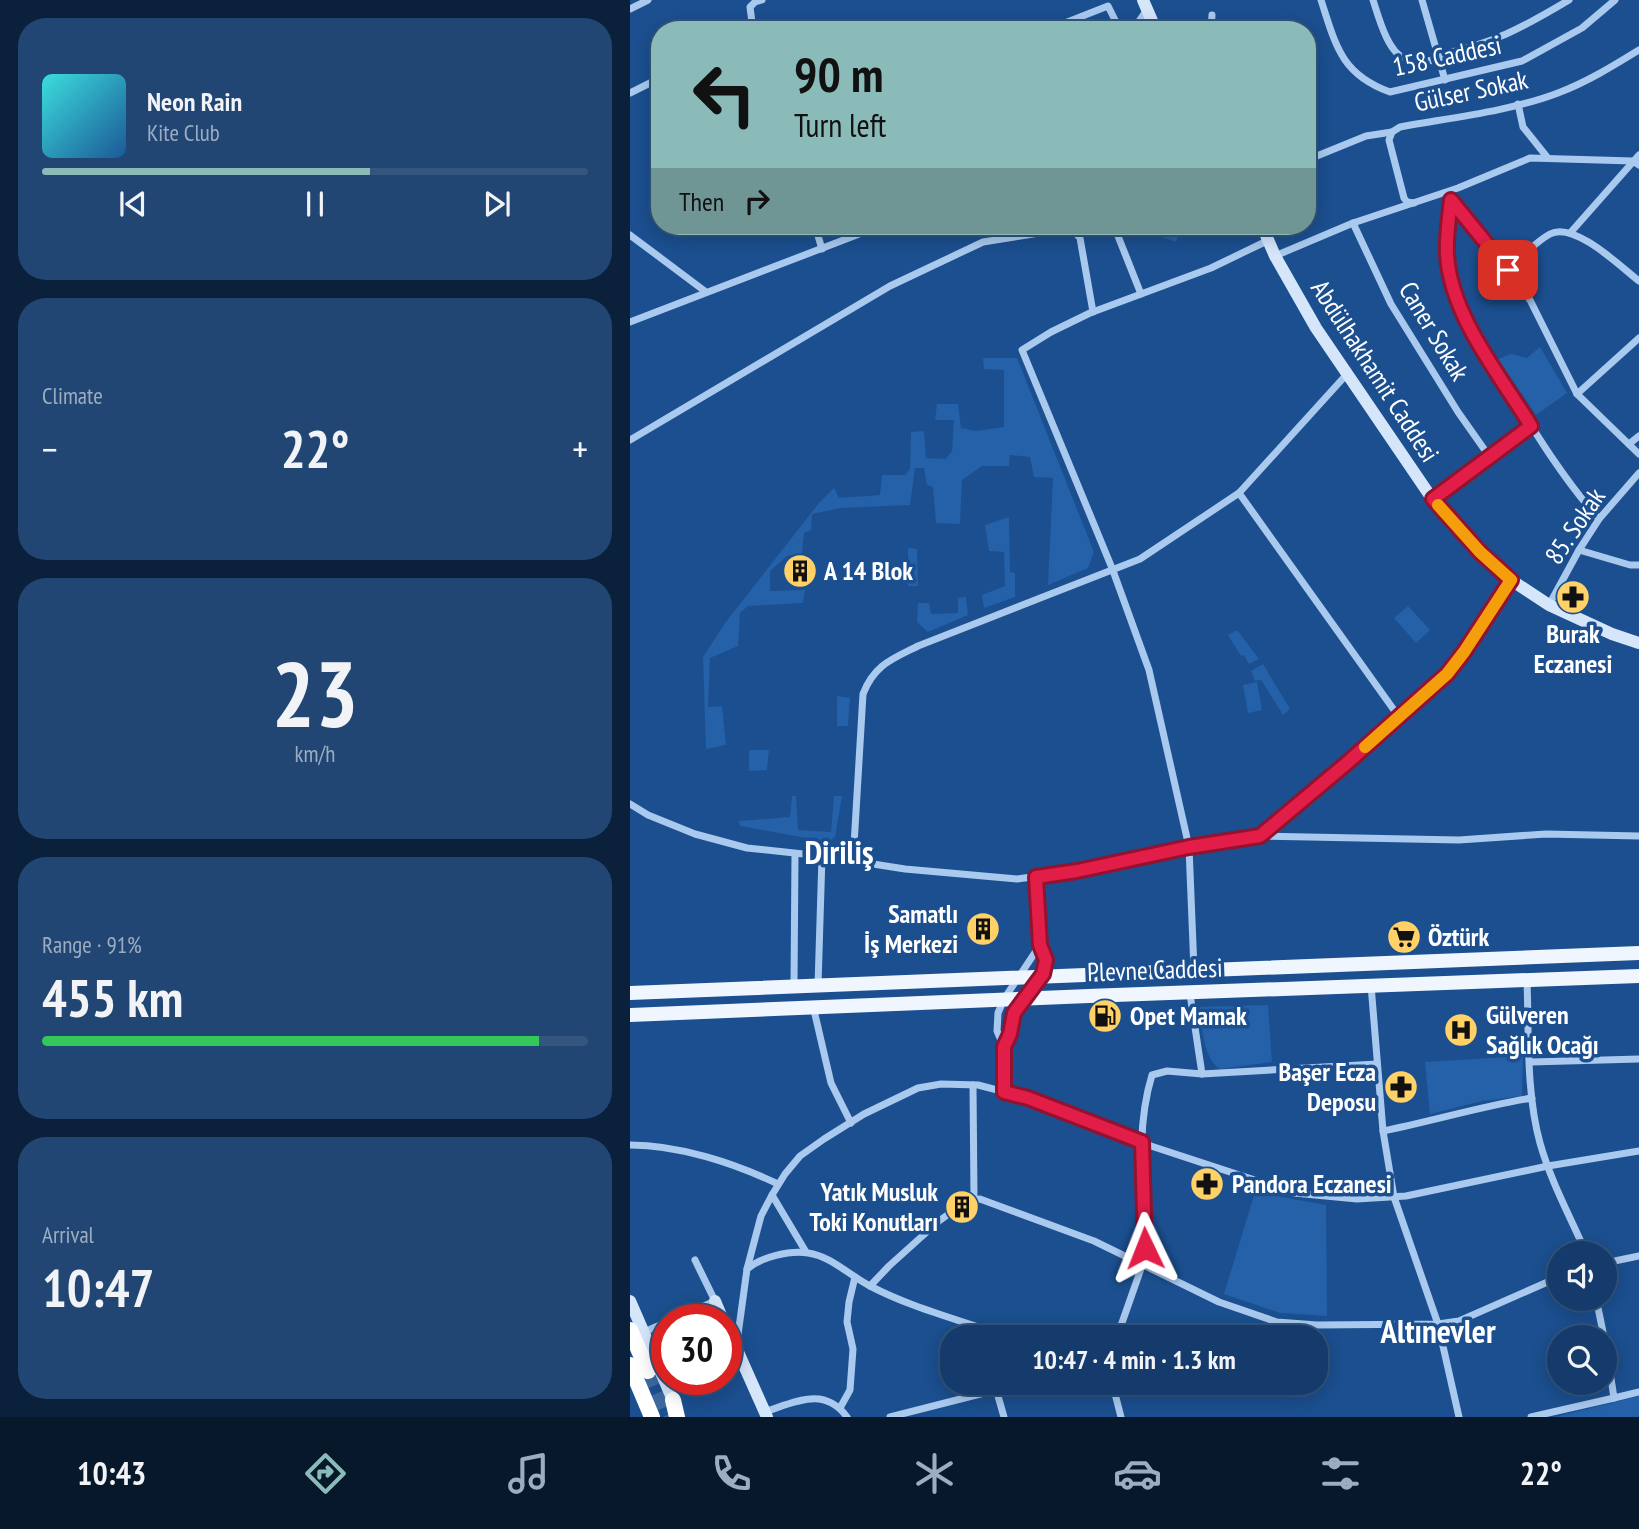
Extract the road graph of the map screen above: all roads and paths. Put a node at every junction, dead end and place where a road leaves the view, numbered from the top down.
1 (648, 0) edge
2 (762, 0) edge
3 (1321, 0) edge
4 (1373, 0) edge
5 (1422, 0) edge
6 (1569, 0) edge
7 (1599, 0) edge
8 (1615, 0) edge
9 (1106, 3) edge
10 (630, 9) edge
11 (1604, 10) junction
12 (1212, 15) dead end
13 (752, 21) edge
14 (1066, 21) edge
15 (1115, 21) edge
16 (1212, 21) edge
17 (1639, 50) edge
18 (1438, 58) junction
19 (1445, 80) junction
20 (651, 82) edge
21 (630, 93) edge
22 (1518, 104) junction
23 (1392, 132) junction
24 (1316, 156) edge
25 (1547, 157) junction
26 (1637, 160) edge
27 (1448, 196) junction
28 (1415, 203) junction
29 (1353, 223) junction
30 (1571, 232) junction
31 (818, 235) edge
32 (857, 235) edge
33 (1026, 235) edge
34 (1077, 235) edge
35 (1118, 235) edge
36 (1266, 235) edge
37 (630, 236) edge
38 (1269, 240) junction
39 (822, 249) junction
40 (1275, 256) junction
41 (1508, 270) junction
42 (1639, 281) edge
43 (706, 292) junction
44 (1141, 294) junction
45 (1093, 312) junction
46 (630, 322) edge
47 (1639, 338) edge
48 (1347, 374) junction
49 (1577, 394) junction
50 (1531, 426) junction
51 (1639, 436) edge
52 (630, 440) edge
53 (1629, 444) junction
54 (1639, 454) edge
55 (1489, 456) junction
56 (1639, 473) edge
57 (1239, 493) junction
58 (1433, 499) junction
59 (1599, 519) junction
60 (1579, 550) junction
61 (1639, 565) edge
62 (1112, 568) junction
63 (1511, 580) junction
64 (1549, 605) junction
65 (1639, 643) edge
66 (1399, 717) junction
67 (630, 804) edge
68 (1260, 836) junction
69 (1639, 836) edge
70 (1189, 847) junction
71 (795, 854) junction
72 (822, 856) junction
73 (853, 862) junction
74 (1036, 877) junction
75 (1040, 945) junction
76 (1639, 953) edge
77 (1194, 971) junction
78 (1639, 976) edge
79 (1020, 977) junction
80 (1041, 977) junction
81 (1527, 980) junction
82 (794, 985) junction
83 (818, 985) junction
84 (1371, 985) junction
85 (630, 993) edge
86 (1190, 994) junction
87 (1004, 999) junction
88 (1023, 999) junction
89 (813, 1006) junction
90 (630, 1015) edge
91 (1004, 1047) junction
92 (1639, 1059) edge
93 (1531, 1062) junction
94 (1377, 1064) junction
95 (1202, 1074) junction
96 (973, 1085) junction
97 (1004, 1092) junction
98 (1532, 1098) junction
99 (851, 1123) junction
100 (1383, 1131) junction
101 (1142, 1142) junction
102 (630, 1144) edge
103 (1639, 1152) edge
104 (1548, 1166) junction
105 (778, 1184) junction
106 (772, 1195) junction
107 (1394, 1197) junction
108 (974, 1199) junction
109 (1581, 1241) edge
110 (806, 1252) junction
111 (1639, 1256) edge
112 (695, 1260) dead end
113 (1617, 1261) edge
114 (1143, 1264) junction
115 (747, 1269) junction
116 (855, 1277) junction
117 (1547, 1282) edge
118 (870, 1286) junction
119 (630, 1301) edge
120 (715, 1301) junction
121 (708, 1304) edge
122 (716, 1304) edge
123 (742, 1304) edge
124 (1438, 1324) junction
125 (974, 1325) edge
126 (1121, 1325) edge
127 (637, 1331) edge
128 (742, 1360) edge
129 (630, 1365) edge
130 (648, 1371) tunnel mouth
131 (1639, 1392) edge
132 (965, 1395) edge
133 (998, 1395) edge
134 (1115, 1395) edge
135 (1614, 1395) edge
136 (1614, 1398) junction
137 (673, 1400) joint
138 (841, 1408) junction
139 (766, 1414) edge
140 (652, 1417) edge
141 (679, 1417) edge
142 (847, 1417) edge
143 (890, 1417) edge
144 (1004, 1417) edge
145 (1121, 1417) edge
146 (1458, 1417) edge
147 (1531, 1417) edge

1 - 10 street
2 - 13 street
3 - 19 street, 158 Caddesi
4 - 18 street
5 - 18 street
6 - 18 street
7 - 11 street
8 - 11 street, 158 Caddesi
9 - 14 street
9 - 15 street
11 - 19 street, 158 Caddesi
12 - 16 street
17 - 22 street, Gülser Sokak
18 - 19 street
20 - 21 street
22 - 23 street, Gülser Sokak
22 - 25 street
23 - 24 street, Gülser Sokak
23 - 28 street
25 - 26 street
25 - 27 street
26 - 30 street
27 - 28 street
27 - 41 street
27 - 50 street
28 - 29 street
29 - 40 street
29 - 55 street, Caner Sokak
30 - 41 street
30 - 42 street
31 - 39 street
32 - 39 street
33 - 52 street
34 - 45 street
35 - 44 street
36 - 38 main road, Abdülhakhamit Caddesi
37 - 43 street
38 - 40 main road, Abdülhakhamit Caddesi
38 - 44 street
39 - 43 street
40 - 48 main road, Abdülhakhamit Caddesi
41 - 49 street
43 - 46 street
44 - 45 street
45 - 62 street
47 - 49 street
48 - 57 street
48 - 58 main road, Abdülhakhamit Caddesi
49 - 53 street
50 - 55 street
50 - 59 street
51 - 53 street
53 - 54 street
55 - 58 street
56 - 59 street, 85. Sokak
57 - 62 street
57 - 66 street
58 - 63 main road, Abdülhakhamit Caddesi
59 - 60 street, 85. Sokak
60 - 61 street
60 - 64 street, 85. Sokak
62 - 70 street
62 - 73 street
63 - 64 main road, Abdülhakhamit Caddesi
63 - 66 street
64 - 65 main road, Abdülhakhamit Caddesi
66 - 68 street
67 - 71 street
68 - 69 street
68 - 70 street
70 - 74 street
70 - 77 street
71 - 72 street
71 - 82 street
72 - 73 street
72 - 83 street
73 - 74 street
74 - 75 street
75 - 79 street
75 - 80 street
76 - 77 main road, Plevne Caddesi
77 - 80 main road, Plevne Caddesi
78 - 81 main road, Plevne Caddesi
79 - 80 main road, Plevne Caddesi
79 - 83 main road, Plevne Caddesi
79 - 87 street
80 - 88 street
81 - 84 main road, Plevne Caddesi
81 - 93 street
82 - 83 main road, Plevne Caddesi
82 - 85 main road, Plevne Caddesi
84 - 86 main road, Plevne Caddesi
84 - 94 street
86 - 88 main road, Plevne Caddesi
86 - 95 street
87 - 88 main road, Plevne Caddesi
87 - 89 main road, Plevne Caddesi
87 - 91 street
88 - 91 street
89 - 90 main road, Plevne Caddesi
89 - 99 street
91 - 97 street
92 - 93 street
93 - 98 street
94 - 95 street
94 - 100 street
95 - 101 street
96 - 97 street
96 - 99 street
96 - 108 street
97 - 101 street
98 - 100 street
98 - 104 street
99 - 105 street
100 - 107 street
101 - 107 street
101 - 114 street
102 - 105 street
103 - 104 street
104 - 107 street
104 - 109 street
105 - 106 street
106 - 110 street
106 - 115 street
107 - 124 street
108 - 114 street
108 - 118 street
110 - 115 street
110 - 116 street
111 - 113 street
112 - 120 street
114 - 124 street
114 - 126 street
115 - 123 street
116 - 118 street
116 - 138 street
117 - 124 street
118 - 125 street
119 - 127 main road
120 - 121 street
120 - 122 main road
124 - 146 street
127 - 130 highway
127 - 137 main road
128 - 139 main road
129 - 140 highway
131 - 136 street
132 - 143 street
133 - 144 street
134 - 145 street
135 - 136 street
136 - 147 street
137 - 141 highway
138 - 139 street
138 - 142 street

